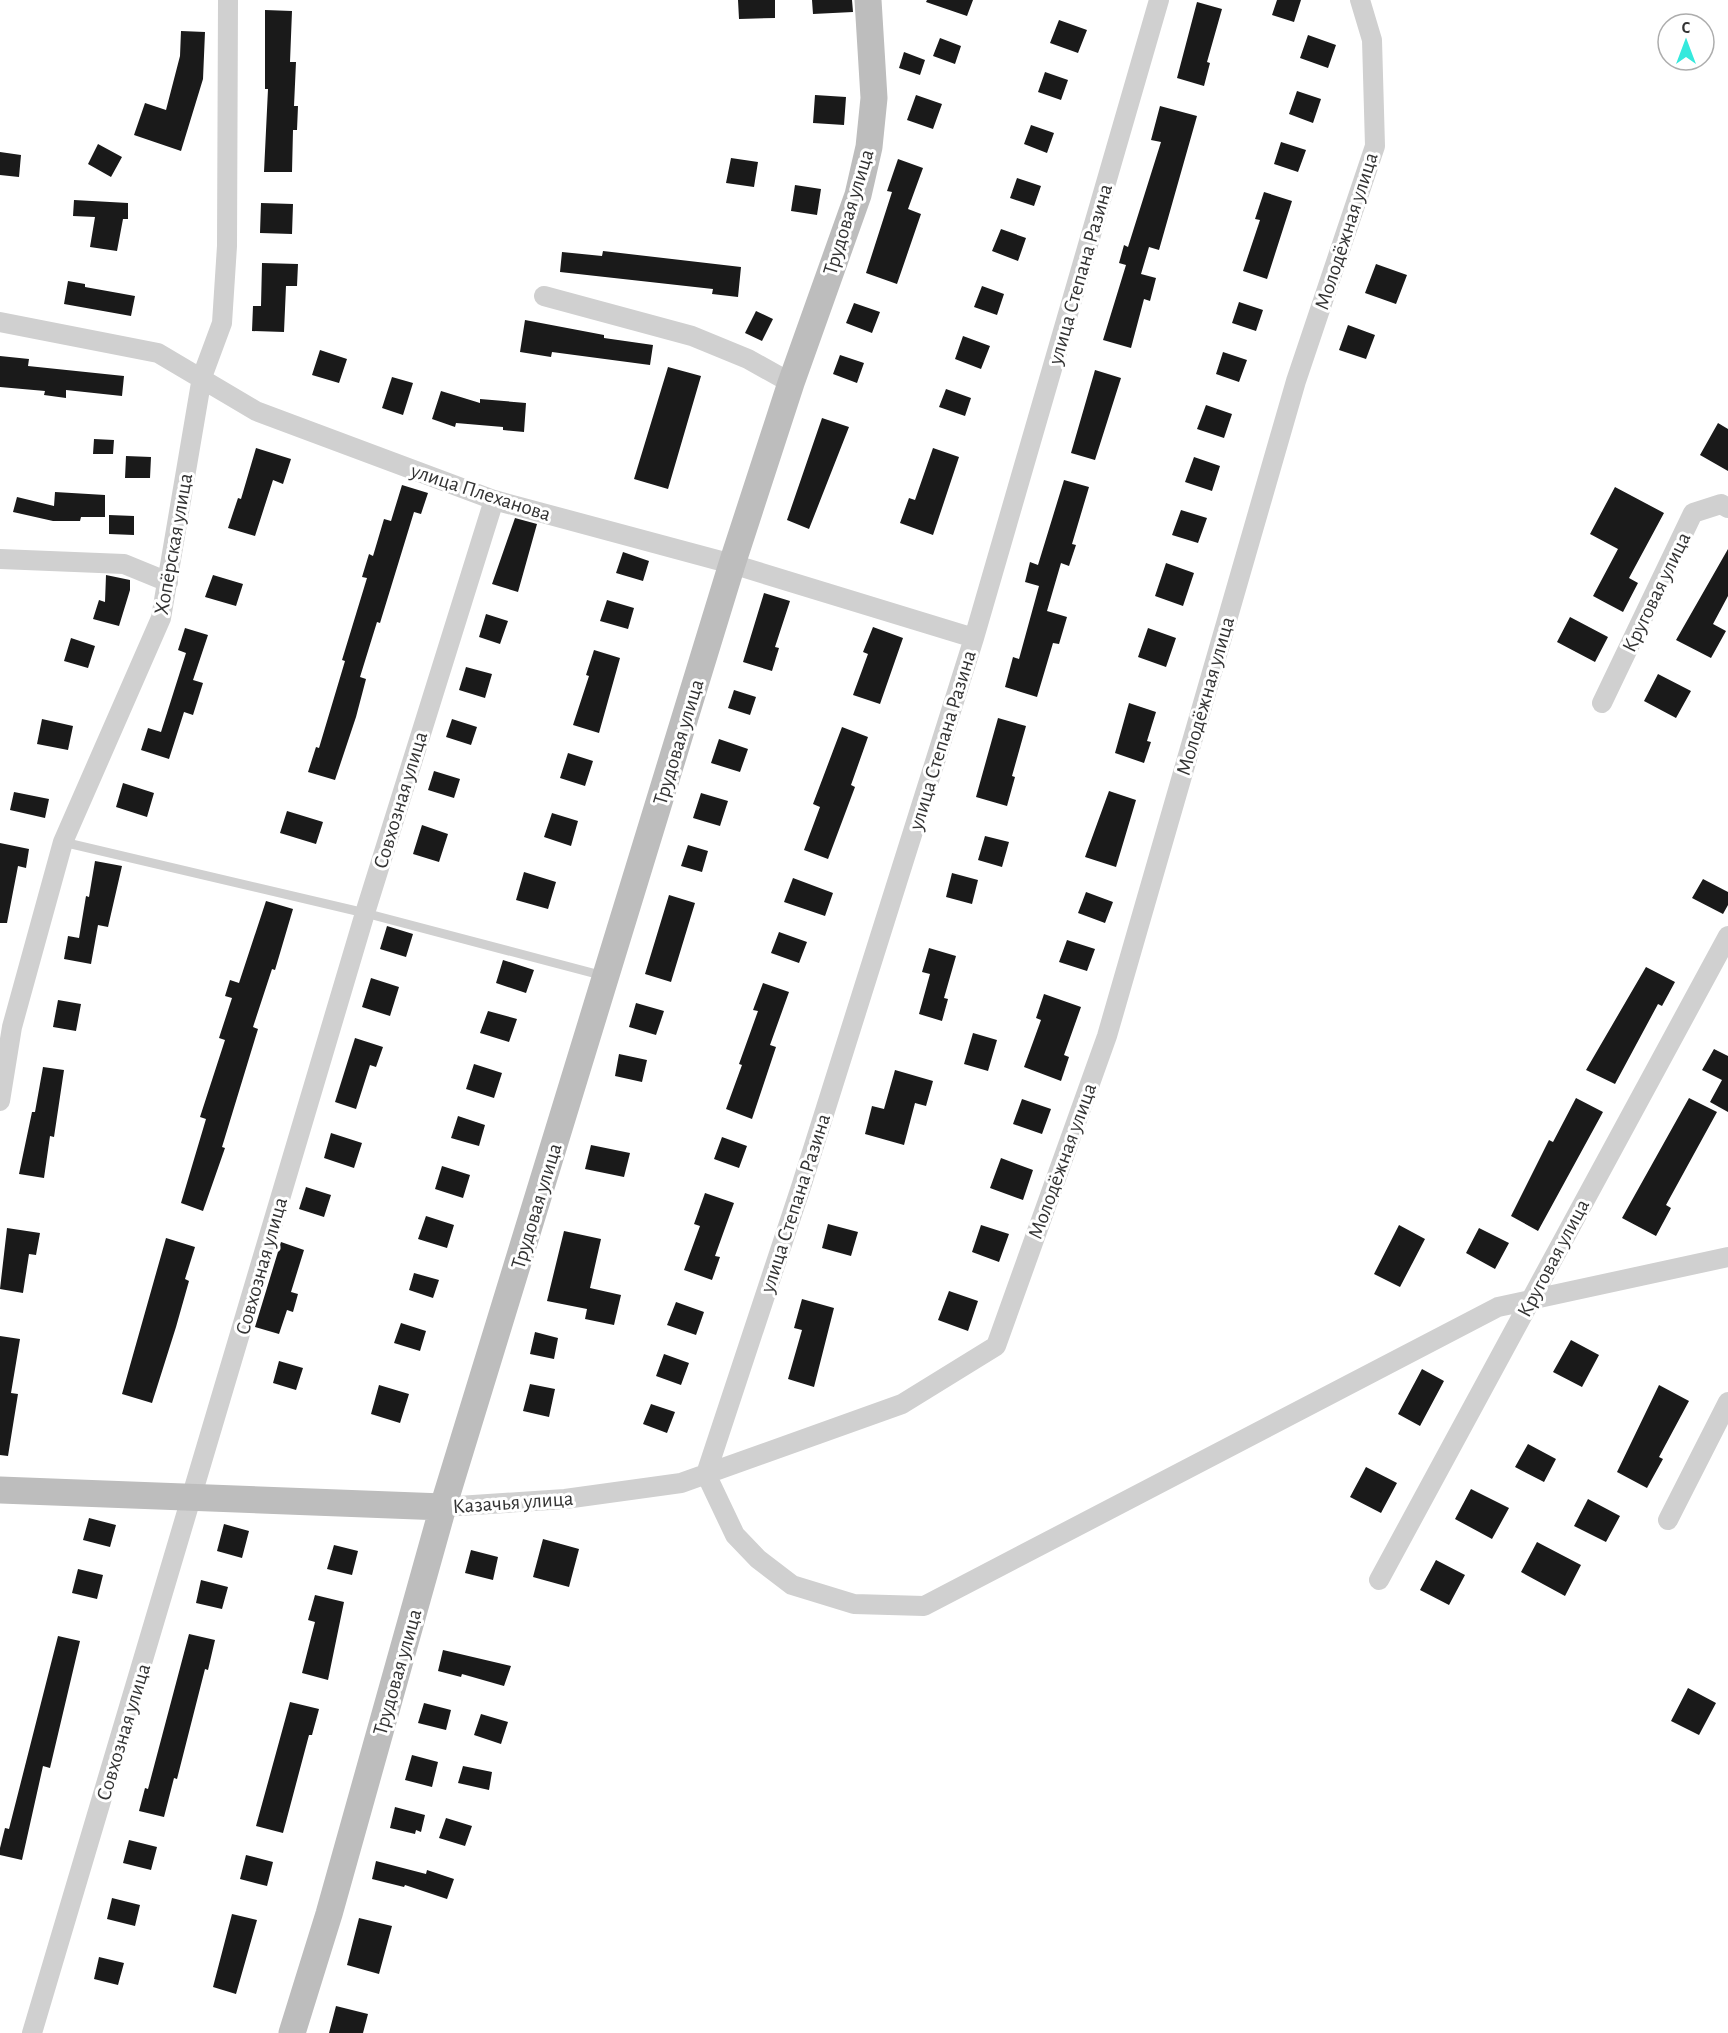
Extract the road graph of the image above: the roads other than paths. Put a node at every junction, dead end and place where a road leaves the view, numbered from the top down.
1 (228, 0) edge
2 (868, 0) edge
3 (1160, 0) edge
4 (1360, 0) edge
5 (544, 296) dead end
6 (0, 322) edge
7 (202, 377) junction
8 (791, 383) junction
9 (494, 500) junction
10 (1728, 508) edge
11 (0, 559) edge
12 (732, 564) junction
13 (168, 582) junction
14 (974, 638) junction
15 (1602, 704) dead end
16 (63, 842) junction
17 (365, 912) junction
18 (1728, 936) edge
19 (607, 977) junction
20 (6, 1026) edge
21 (0, 1101) edge
22 (1728, 1257) edge
23 (1530, 1301) junction
24 (996, 1346) joint
25 (1728, 1402) edge
26 (706, 1474) junction
27 (0, 1490) edge
28 (192, 1498) junction
29 (443, 1507) junction
30 (1668, 1520) dead end
31 (1379, 1580) dead end
32 (32, 2033) edge
33 (292, 2033) edge

1 - 7 street, Хопёрская улица
2 - 8 street, Трудовая улица
3 - 14 street, улица Степана Разина
4 - 24 street, Молодёжная улица
5 - 8 street
6 - 7 street, улица Плеханова
7 - 9 street, улица Плеханова
7 - 13 street, Хопёрская улица
8 - 12 street, Трудовая улица
9 - 12 street, улица Плеханова
9 - 17 street, Совхозная улица
10 - 15 street, Круговая улица
11 - 13 street
12 - 14 street, улица Плеханова
12 - 19 street, Трудовая улица
13 - 16 street, Хопёрская улица
14 - 26 street, улица Степана Разина
16 - 17 lane
16 - 20 street, Хопёрская улица
17 - 19 lane
17 - 28 street, Совхозная улица
18 - 23 street, Круговая улица
19 - 29 street, Трудовая улица
20 - 21 street, Хопёрская улица
22 - 23 street
23 - 26 street
23 - 31 street, Круговая улица
24 - 26 street, Казачья улица
25 - 30 street
26 - 29 street, Казачья улица
27 - 28 street, Казачья улица
28 - 29 street, Казачья улица
28 - 32 street, Совхозная улица
29 - 33 street, Трудовая улица

